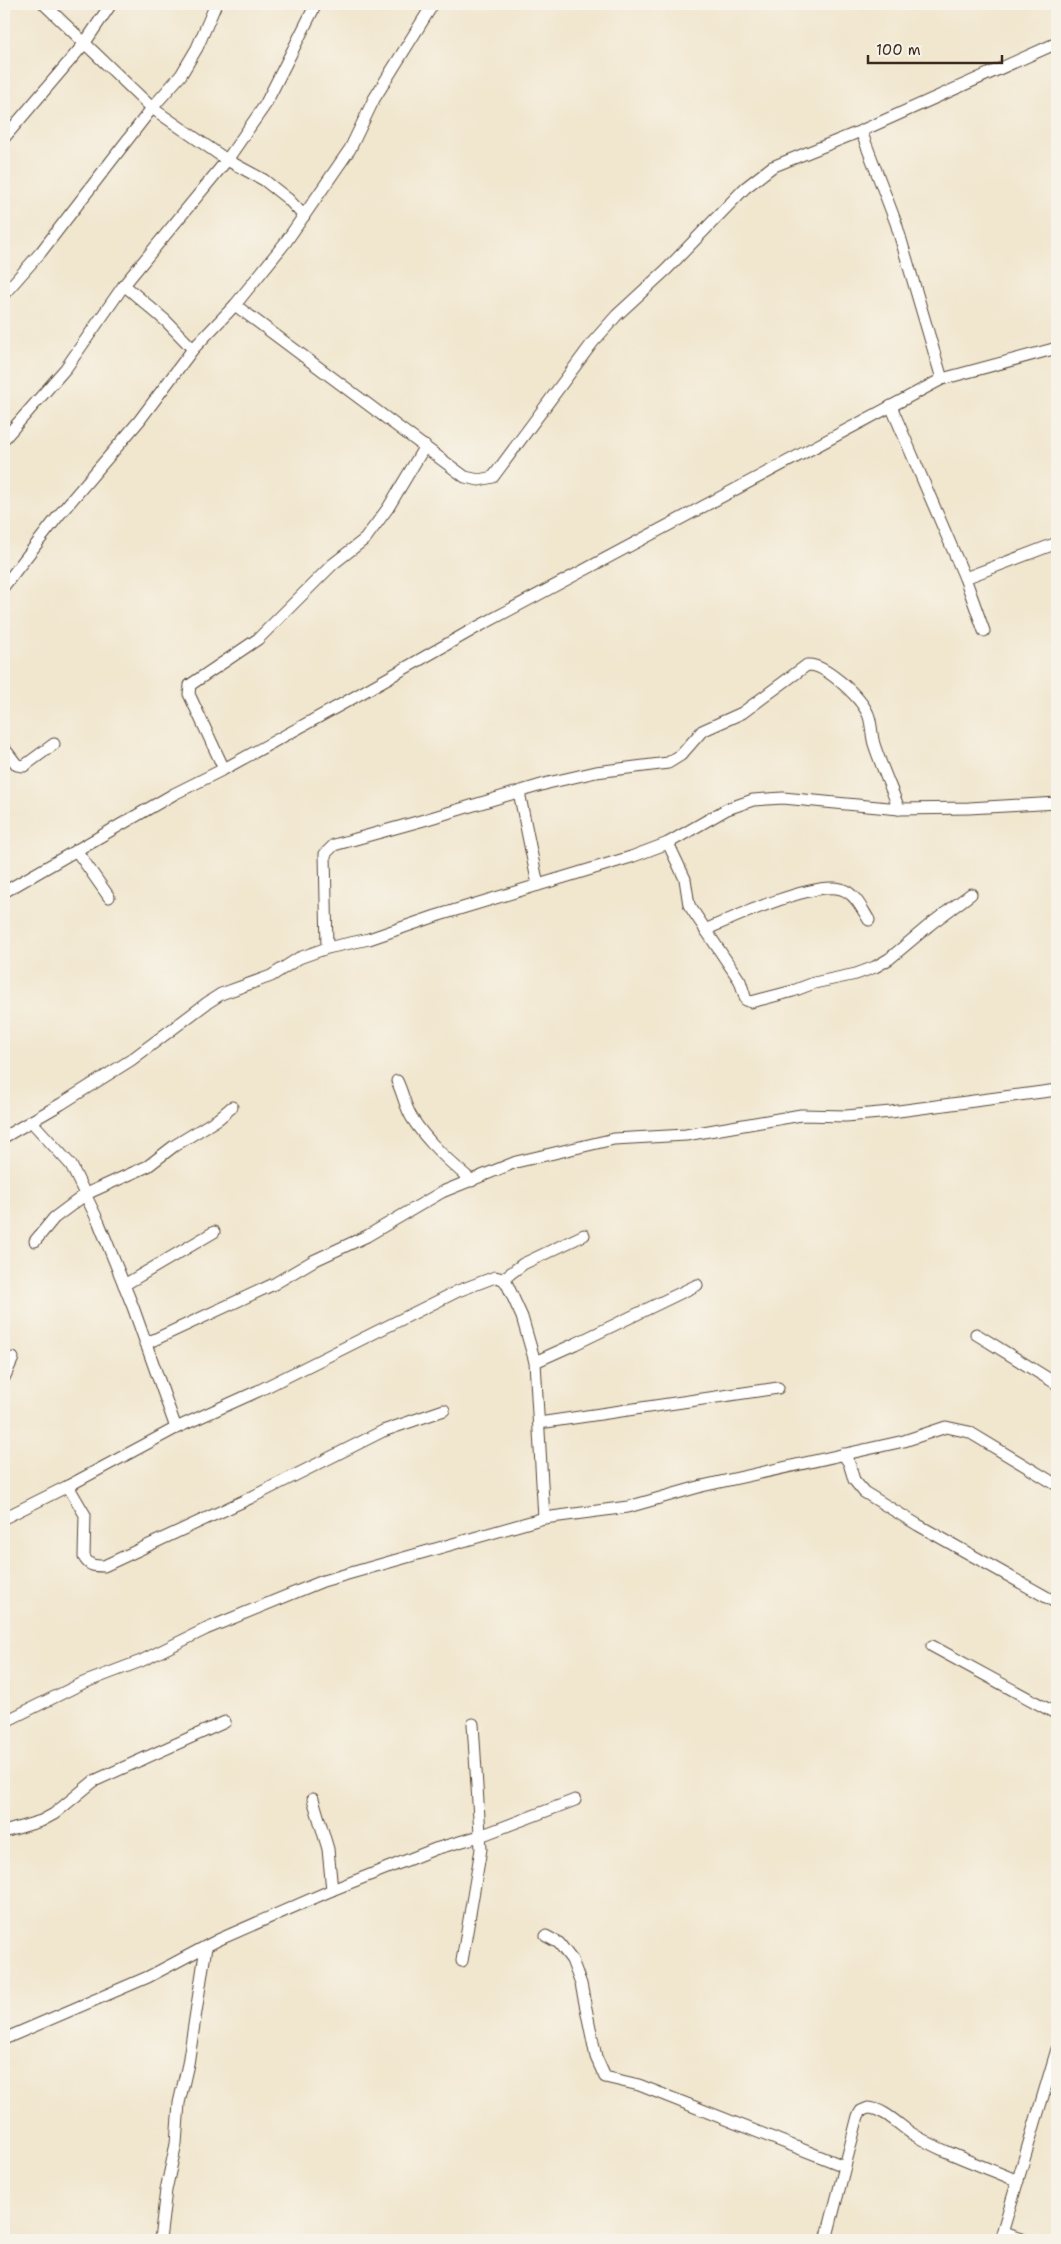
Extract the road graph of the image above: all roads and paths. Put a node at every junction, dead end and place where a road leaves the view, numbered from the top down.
1 (44, 4) edge
2 (111, 4) edge
3 (216, 4) edge
4 (316, 4) edge
5 (433, 4) edge
6 (1057, 43) edge
7 (84, 44) junction
8 (152, 108) junction
9 (861, 131) junction
10 (4, 138) edge
11 (227, 160) junction
12 (304, 216) junction
13 (124, 285) junction
14 (4, 294) edge
15 (235, 305) junction
16 (1057, 348) edge
17 (193, 350) junction
18 (942, 379) junction
19 (892, 406) junction
20 (4, 439) edge
21 (425, 446) junction
22 (1057, 543) edge
23 (965, 578) junction
24 (4, 586) edge
25 (984, 631) dead end
26 (54, 744) dead end
27 (4, 748) edge
28 (224, 769) junction
29 (519, 792) junction
30 (1057, 803) edge
31 (899, 809) junction
32 (668, 843) junction
33 (76, 850) junction
34 (538, 885) junction
35 (4, 892) edge
36 (971, 894) dead end
37 (109, 898) dead end
38 (869, 920) dead end
39 (705, 930) junction
40 (327, 948) junction
41 (398, 1081) dead end
42 (1057, 1090) edge
43 (232, 1107) dead end
44 (31, 1121) junction
45 (4, 1138) edge
46 (472, 1181) junction
47 (86, 1194) junction
48 (214, 1232) dead end
49 (584, 1235) dead end
50 (35, 1241) dead end
51 (503, 1279) junction
52 (124, 1285) junction
53 (697, 1285) dead end
54 (976, 1334) dead end
55 (146, 1344) junction
56 (13, 1358) dead end
57 (535, 1362) junction
58 (4, 1378) edge
59 (1057, 1384) edge
60 (778, 1388) dead end
61 (444, 1410) dead end
62 (538, 1423) junction
63 (176, 1428) junction
64 (843, 1454) junction
65 (1057, 1485) edge
66 (68, 1486) junction
67 (4, 1518) edge
68 (544, 1518) junction
69 (1057, 1603) edge
70 (932, 1646) dead end
71 (1057, 1714) edge
72 (4, 1722) edge
73 (225, 1722) dead end
74 (473, 1724) dead end
75 (313, 1800) dead end
76 (575, 1800) dead end
77 (4, 1832) edge
78 (480, 1836) junction
79 (332, 1890) junction
80 (546, 1936) dead end
81 (206, 1947) junction
82 (462, 1961) dead end
83 (4, 2039) edge
84 (1057, 2049) edge
85 (844, 2166) junction
86 (1018, 2181) junction
87 (1002, 2236) edge
88 (160, 2240) edge
89 (826, 2240) edge
90 (1024, 2240) edge

1 - 7 street
2 - 7 street
3 - 8 street
4 - 11 street
5 - 12 street
6 - 9 street
7 - 8 street
7 - 10 street
8 - 11 street
8 - 14 street
9 - 18 street
9 - 21 street
11 - 12 street
11 - 13 street
12 - 15 street
13 - 17 street
13 - 20 street
15 - 17 street
15 - 21 street
16 - 18 street
17 - 24 street
18 - 19 street
19 - 23 street
19 - 28 street
21 - 28 street
22 - 23 street
23 - 25 street
26 - 27 street
28 - 33 street
29 - 31 street
29 - 34 street
29 - 40 street
30 - 31 street
31 - 32 street
32 - 34 street
32 - 39 street
33 - 35 street
33 - 37 street
34 - 40 street
36 - 39 street
38 - 39 street
40 - 44 street
41 - 46 street
42 - 46 street
43 - 47 street
44 - 45 street
44 - 47 street
46 - 55 street
47 - 50 street
47 - 52 street
48 - 52 street
49 - 51 street
51 - 57 street
51 - 63 street
52 - 55 street
53 - 57 street
54 - 59 street
55 - 63 street
56 - 58 street
57 - 62 street
60 - 62 street
61 - 66 street
62 - 68 street
63 - 66 street
64 - 65 street
64 - 68 street
64 - 69 street
66 - 67 street
68 - 72 street
70 - 71 street
73 - 77 street
74 - 78 street
75 - 79 street
76 - 78 street
78 - 79 street
78 - 82 street
79 - 81 street
80 - 85 street
81 - 83 street
81 - 88 street
84 - 86 street
85 - 86 street
85 - 89 street
86 - 87 street
87 - 90 street

